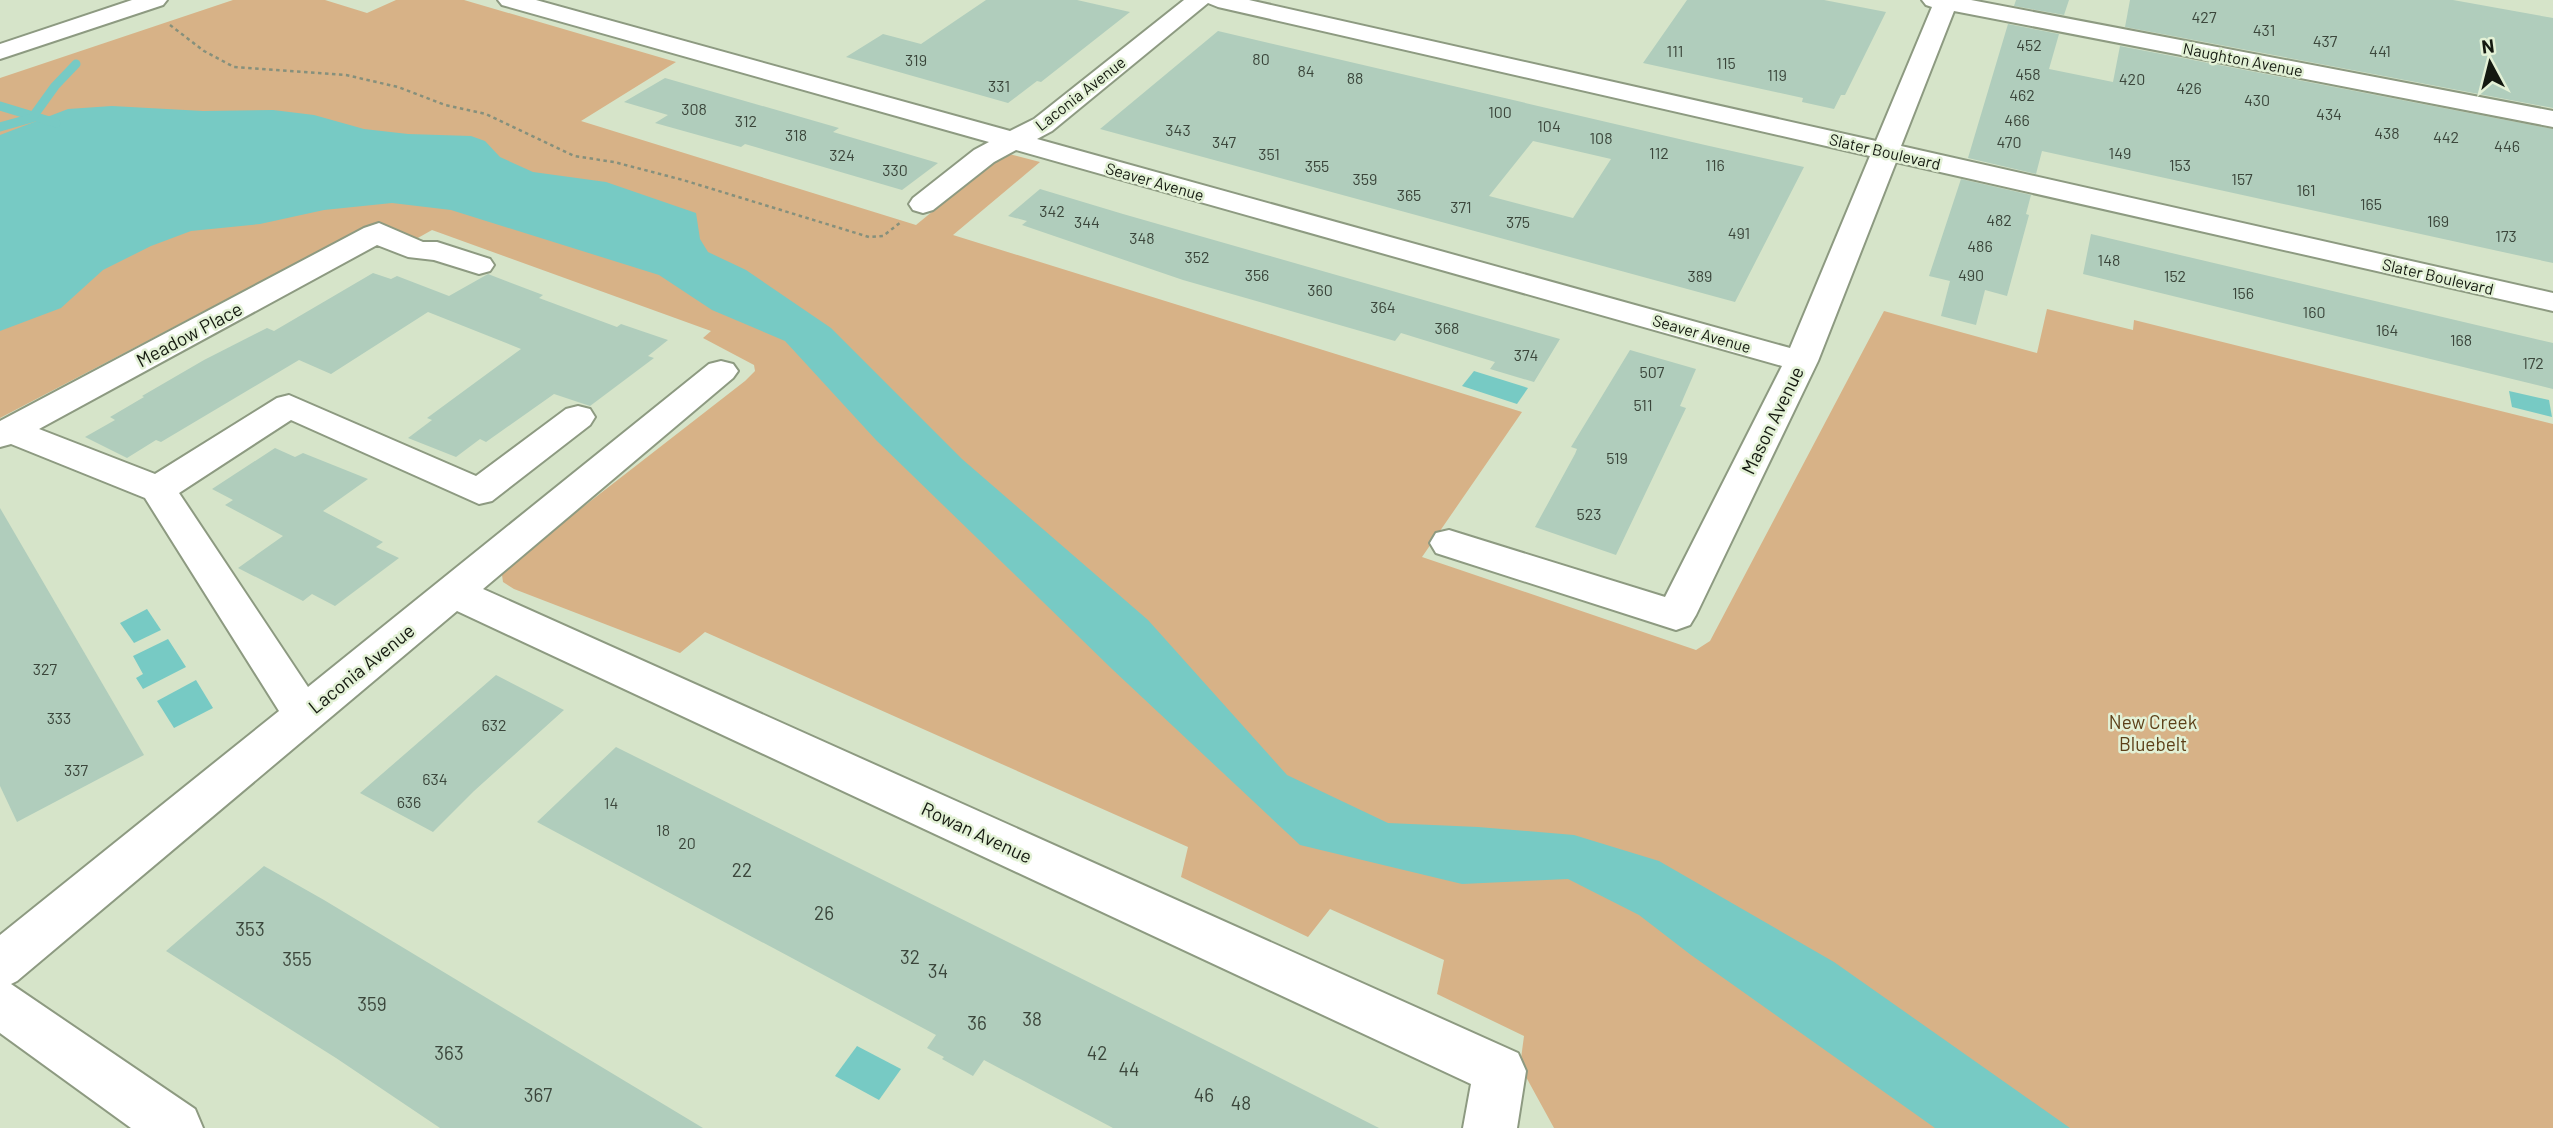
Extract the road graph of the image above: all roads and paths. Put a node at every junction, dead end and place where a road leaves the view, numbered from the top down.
1 (155, 0) edge
2 (510, 0) edge
3 (1199, 0) edge
4 (1218, 0) edge
5 (1942, 1) edge
6 (169, 24) dead end
7 (0, 52) edge
8 (2553, 119) edge
9 (1012, 141) junction
10 (1887, 152) junction
11 (923, 204) joint
12 (479, 265) dead end
13 (2553, 302) edge
14 (1801, 360) junction
15 (721, 371) dead end
16 (578, 417) dead end
17 (5, 434) edge
18 (158, 489) junction
19 (1449, 543) dead end
20 (453, 592) junction
21 (304, 715) junction
22 (0, 965) edge
23 (0, 1003) edge
24 (176, 1128) edge
25 (1490, 1128) edge

1 - 7 street
2 - 9 street, Seaver Avenue
3 - 9 street, Laconia Avenue
4 - 10 street, Slater Boulevard
5 - 8 street, Naughton Avenue
5 - 10 street, Mason Avenue
6 - 11 path
9 - 11 street, Laconia Avenue
9 - 14 street, Seaver Avenue
10 - 13 street, Slater Boulevard
10 - 14 street, Mason Avenue
12 - 17 street, Meadow Place
14 - 19 street, Mason Avenue
15 - 20 street, Laconia Avenue
16 - 18 street
17 - 18 street
18 - 21 street
20 - 21 street, Laconia Avenue
20 - 25 street, Rowan Avenue
21 - 22 street, Laconia Avenue
23 - 24 street

